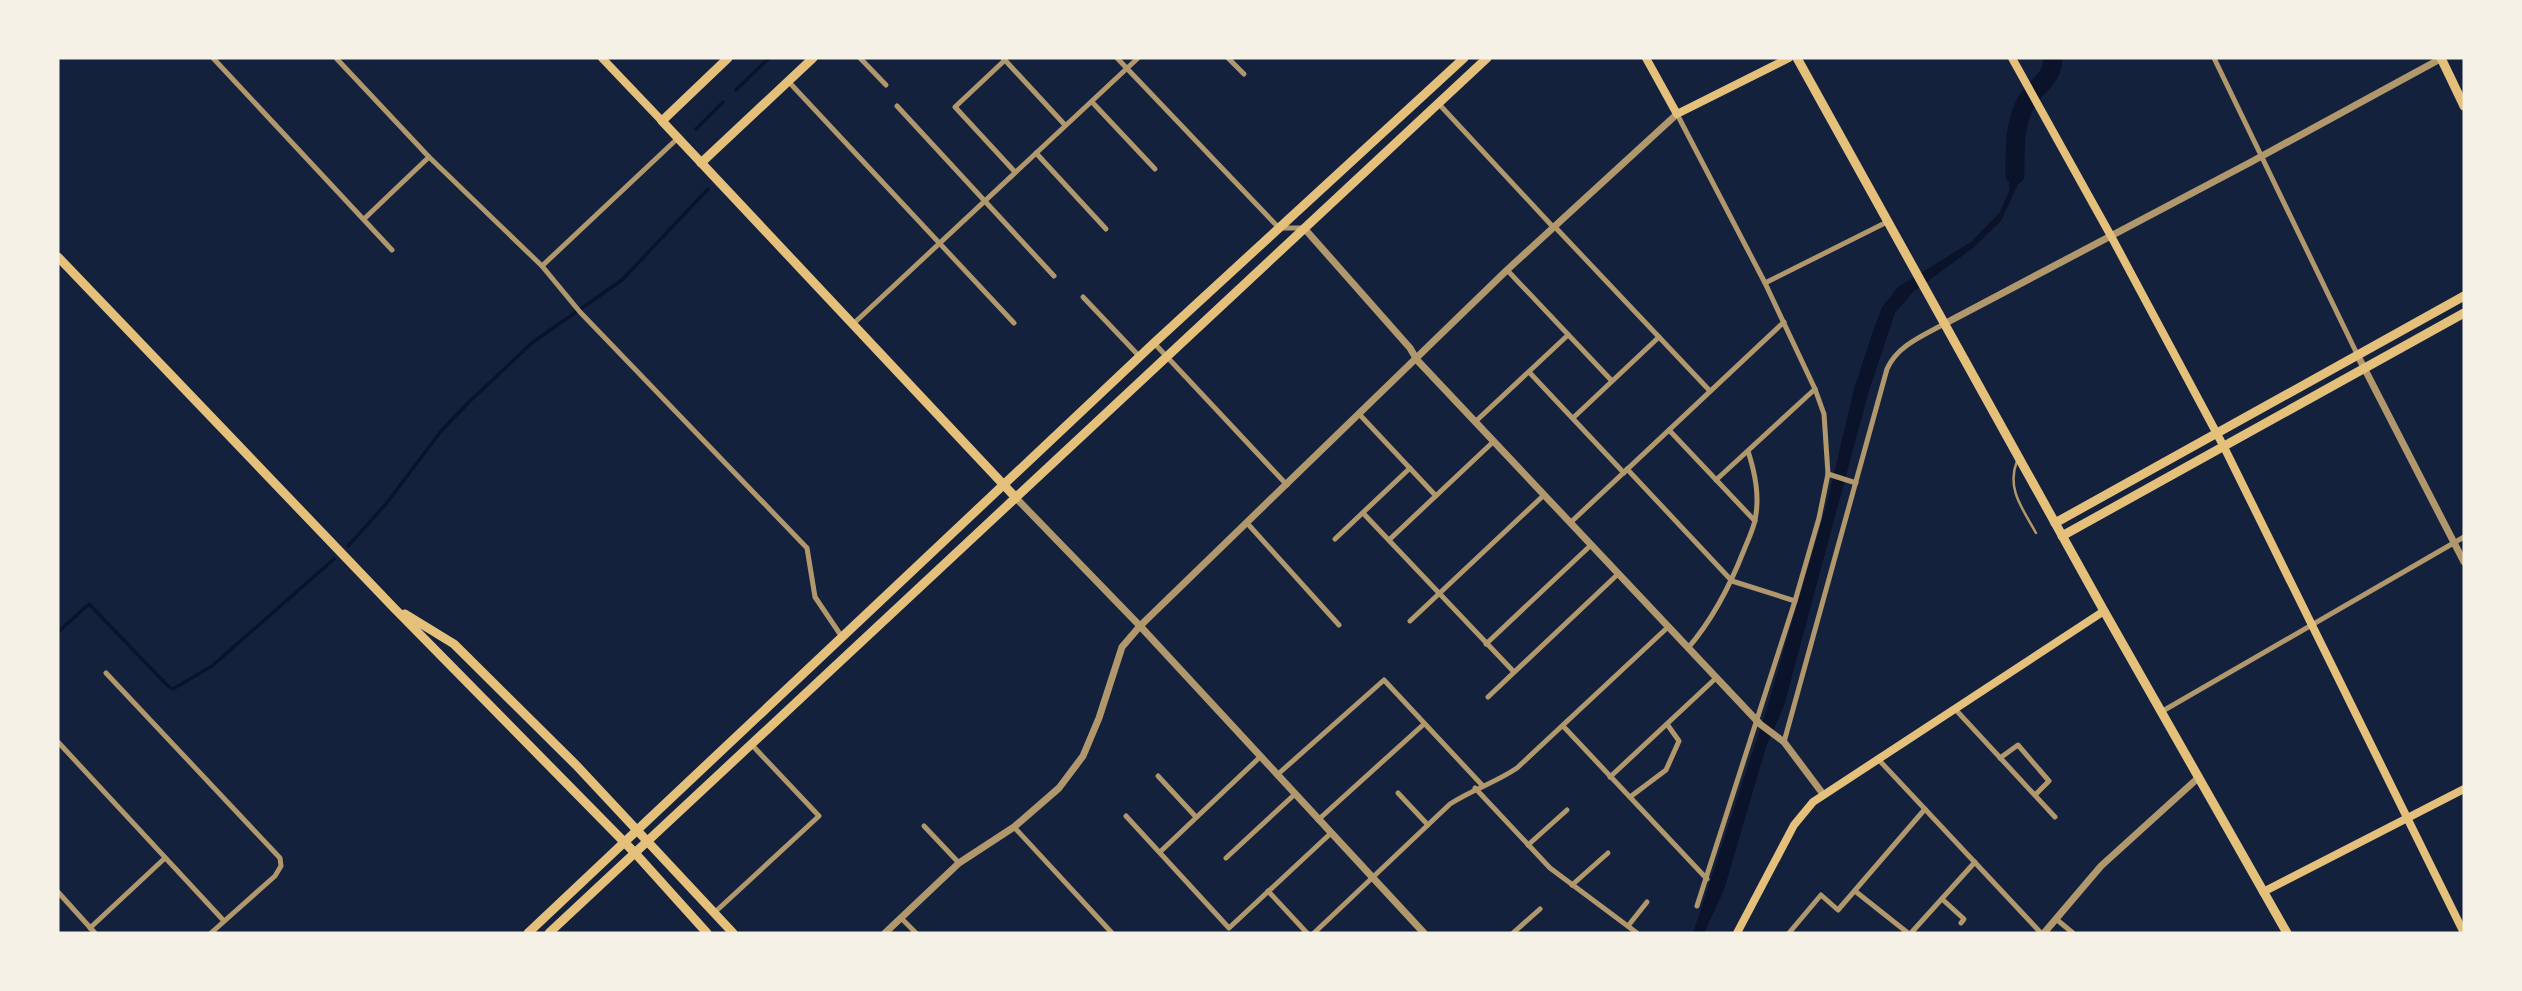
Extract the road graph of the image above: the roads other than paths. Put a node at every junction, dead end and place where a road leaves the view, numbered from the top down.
1 (214, 58) edge
2 (335, 58) edge
3 (602, 58) edge
4 (728, 58) edge
5 (813, 58) edge
6 (860, 58) edge
7 (1117, 58) edge
8 (1138, 58) edge
9 (1228, 58) edge
10 (1464, 58) edge
11 (1487, 58) edge
12 (1646, 58) edge
13 (1789, 58) edge
14 (1797, 58) edge
15 (2012, 58) edge
16 (2214, 58) edge
17 (2442, 58) edge
18 (1004, 59) edge
19 (1127, 68) junction
20 (1244, 74) dead end
21 (788, 81) junction
22 (886, 85) dead end
23 (1092, 102) junction
24 (1438, 103) junction
25 (897, 106) dead end
26 (2464, 106) edge
27 (1677, 114) junction
28 (662, 121) junction
29 (1065, 125) junction
30 (678, 138) junction
31 (1035, 153) junction
32 (2262, 156) junction
33 (429, 157) junction
34 (701, 163) junction
35 (1155, 169) dead end
36 (1015, 172) junction
37 (985, 201) junction
38 (364, 219) junction
39 (1887, 222) junction
40 (1279, 228) junction
41 (1304, 228) junction
42 (1554, 228) junction
43 (1106, 229) dead end
44 (2111, 236) junction
45 (939, 243) junction
46 (392, 250) dead end
47 (58, 257) edge
48 (542, 266) junction
49 (1507, 270) junction
50 (1054, 276) dead end
51 (1765, 283) junction
52 (2464, 296) edge
53 (1083, 297) dead end
54 (2464, 313) edge
55 (1784, 322) junction
56 (1014, 323) dead end
57 (1944, 324) junction
58 (852, 325) junction
59 (1568, 335) junction
60 (1659, 337) junction
61 (1154, 343) junction
62 (2358, 356) junction
63 (1140, 357) junction
64 (1167, 357) junction
65 (1417, 360) junction
66 (2365, 369) junction
67 (1529, 372) junction
68 (1612, 381) junction
69 (1815, 389) junction
70 (1710, 391) junction
71 (1360, 415) junction
72 (1573, 418) junction
73 (1475, 422) junction
74 (1669, 430) junction
75 (2217, 434) junction
76 (1493, 442) junction
77 (2224, 447) junction
78 (1748, 450) junction
79 (2019, 458) junction
80 (1410, 468) junction
81 (1625, 471) junction
82 (1830, 475) junction
83 (1717, 480) junction
84 (1856, 483) junction
85 (1003, 485) junction
86 (1287, 485) junction
87 (1544, 495) junction
88 (1436, 496) junction
89 (1016, 498) junction
90 (1363, 513) junction
91 (1755, 520) junction
92 (1247, 523) junction
93 (1570, 523) junction
94 (2055, 523) junction
95 (2036, 533) dead end
96 (2063, 536) junction
97 (2464, 537) edge
98 (1335, 539) dead end
99 (1389, 540) junction
100 (2455, 542) junction
101 (1591, 545) junction
102 (2464, 562) edge
103 (1618, 574) junction
104 (1732, 581) junction
105 (1439, 594) junction
106 (1795, 601) junction
107 (394, 608) junction
108 (2104, 611) junction
109 (1410, 621) dead end
110 (2312, 624) junction
111 (1339, 625) dead end
112 (1140, 626) junction
113 (1668, 627) junction
114 (842, 637) junction
115 (1486, 644) junction
116 (1688, 648) junction
117 (107, 673) dead end
118 (1514, 673) junction
119 (1716, 678) junction
120 (1488, 697) dead end
121 (516, 704) junction
122 (1955, 709) junction
123 (2160, 712) junction
124 (502, 718) junction
125 (1758, 722) junction
126 (1424, 724) junction
127 (1667, 724) junction
128 (1563, 726) junction
129 (58, 742) edge
130 (1784, 742) junction
131 (751, 744) junction
132 (1261, 757) junction
133 (2000, 758) junction
134 (1878, 759) junction
135 (576, 765) junction
136 (1277, 775) junction
137 (1158, 776) dead end
138 (1610, 777) junction
139 (2197, 778) junction
140 (562, 779) junction
141 (1482, 785) junction
142 (1475, 788) junction
143 (2464, 789) edge
144 (1398, 793) dead end
145 (1295, 794) junction
146 (1823, 794) junction
147 (2035, 795) junction
148 (1630, 797) junction
149 (1567, 810) dead end
150 (1925, 810) junction
151 (1126, 816) dead end
152 (1196, 817) junction
153 (2055, 817) dead end
154 (2407, 818) junction
155 (1318, 820) junction
156 (1428, 825) junction
157 (924, 826) dead end
158 (1014, 827) junction
159 (638, 830) junction
160 (1331, 833) junction
161 (648, 841) junction
162 (625, 843) junction
163 (1528, 845) junction
164 (1160, 852) junction
165 (635, 853) junction
166 (1608, 853) dead end
167 (165, 858) junction
168 (1226, 858) dead end
169 (1975, 862) junction
170 (959, 863) junction
171 (1373, 878) junction
172 (1707, 879) junction
173 (1572, 885) junction
174 (1268, 891) junction
175 (1855, 891) junction
176 (58, 892) edge
177 (2263, 892) junction
178 (1942, 899) junction
179 (1647, 902) dead end
180 (1696, 906) dead end
181 (1540, 909) dead end
182 (714, 913) junction
183 (901, 918) junction
184 (2056, 919) junction
185 (224, 921) junction
186 (1961, 923) dead end
187 (1628, 926) junction
188 (92, 931) edge
189 (211, 933) edge
190 (528, 933) edge
191 (550, 933) edge
192 (707, 933) edge
193 (733, 933) edge
194 (885, 933) edge
195 (916, 933) edge
196 (1112, 933) edge
197 (1307, 933) edge
198 (1314, 933) edge
199 (1424, 933) edge
200 (1513, 933) edge
201 (1637, 933) edge
202 (1737, 933) edge
203 (1789, 933) edge
204 (1910, 933) edge
205 (2043, 933) edge
206 (2073, 933) edge
207 (2287, 933) edge
208 (2464, 933) edge

1 - 38 street
2 - 33 street
3 - 28 main road
4 - 28 main road
5 - 21 main road
6 - 22 street
7 - 19 street
8 - 19 street
9 - 20 street
10 - 40 main road
11 - 24 main road
12 - 27 main road
13 - 27 main road
14 - 39 main road
15 - 44 main road
16 - 32 street
17 - 26 main road
17 - 32 street
18 - 29 street
18 - 36 street
19 - 23 street
19 - 40 street
21 - 34 main road
21 - 45 street
23 - 29 street
23 - 35 street
24 - 41 main road
24 - 42 street
25 - 37 street
27 - 42 street
27 - 51 street
28 - 30 main road
29 - 31 street
30 - 34 main road
30 - 48 street
31 - 36 street
31 - 43 street
32 - 44 street
32 - 62 street
33 - 38 street
33 - 48 street
34 - 58 main road
36 - 37 street
37 - 45 street
37 - 50 street
38 - 46 street
39 - 51 street
39 - 57 main road
40 - 41 street
40 - 61 main road
41 - 64 main road
41 - 65 street
42 - 49 street
42 - 60 street
44 - 57 street
44 - 75 main road
45 - 56 street
45 - 58 street
47 - 107 main road
48 - 114 street
49 - 59 street
49 - 65 street
51 - 55 street
52 - 62 main road
53 - 63 street
54 - 66 main road
55 - 69 street
55 - 70 street
57 - 79 main road
57 - 84 street
58 - 85 main road
59 - 67 street
59 - 68 street
60 - 68 street
60 - 70 street
61 - 63 main road
61 - 64 street
62 - 66 street
62 - 75 main road
63 - 85 main road
64 - 86 street
64 - 89 main road
65 - 71 street
65 - 73 street
66 - 77 main road
66 - 100 street
67 - 72 street
67 - 73 street
68 - 72 street
69 - 78 street
69 - 82 street
70 - 74 street
71 - 80 street
71 - 86 street
72 - 81 street
73 - 76 street
74 - 81 street
74 - 83 street
75 - 77 main road
75 - 94 main road
76 - 87 street
76 - 88 street
77 - 96 main road
77 - 110 main road
78 - 83 street
78 - 91 street
79 - 94 main road
79 - 95 lane
80 - 88 street
80 - 90 street
81 - 93 street
81 - 104 street
82 - 84 street
82 - 106 street
83 - 91 street
84 - 130 street
85 - 89 main road
85 - 114 main road
86 - 92 street
87 - 93 street
87 - 105 street
88 - 99 street
89 - 112 street
89 - 131 main road
90 - 98 street
90 - 99 street
91 - 104 street
92 - 111 street
92 - 112 street
93 - 101 street
94 - 96 main road
96 - 108 main road
97 - 100 street
99 - 105 street
100 - 102 street
100 - 110 street
101 - 103 street
101 - 115 street
103 - 113 street
103 - 118 street
104 - 106 street
104 - 116 street
105 - 109 street
105 - 115 street
106 - 125 street
107 - 121 main road
107 - 124 main road
108 - 122 main road
108 - 123 main road
110 - 123 street
110 - 154 main road
112 - 132 street
112 - 158 street
113 - 116 street
113 - 128 street
114 - 159 main road
115 - 118 street
116 - 119 street
117 - 185 street
118 - 120 street
119 - 125 street
119 - 127 street
121 - 124 main road
121 - 135 main road
122 - 133 street
122 - 134 main road
123 - 139 main road
124 - 140 main road
125 - 130 street
125 - 172 street
126 - 136 street
126 - 141 street
126 - 155 street
127 - 138 street
127 - 148 street
128 - 138 street
128 - 141 street
129 - 167 street
130 - 146 street
131 - 161 main road
131 - 182 street
132 - 136 street
132 - 152 street
133 - 147 street
133 - 147 street
134 - 146 main road
134 - 150 street
135 - 140 main road
135 - 159 main road
136 - 145 street
137 - 152 street
138 - 148 street
139 - 177 main road
139 - 184 street
140 - 162 main road
141 - 142 street
142 - 156 street
142 - 163 street
143 - 154 main road
144 - 156 street
145 - 155 street
145 - 168 street
146 - 202 main road
147 - 153 street
148 - 172 street
149 - 163 street
150 - 169 street
150 - 175 street
151 - 164 street
152 - 164 street
154 - 177 main road
154 - 208 main road
155 - 160 street
156 - 171 street
157 - 170 street
158 - 170 street
158 - 196 street
159 - 161 main road
159 - 162 main road
160 - 171 street
160 - 174 street
161 - 165 main road
161 - 182 main road
162 - 165 main road
162 - 190 main road
163 - 173 street
164 - 174 street
165 - 191 main road
165 - 192 main road
166 - 173 street
167 - 185 street
167 - 188 street
169 - 178 street
169 - 205 street
170 - 183 street
171 - 198 street
171 - 199 street
172 - 180 street
173 - 187 street
174 - 197 street
175 - 203 street
175 - 204 street
176 - 188 street
177 - 207 main road
178 - 186 street
178 - 204 street
179 - 187 street
181 - 200 street
182 - 193 main road
183 - 194 street
183 - 195 street
184 - 205 street
184 - 206 street
185 - 189 street
187 - 201 street

